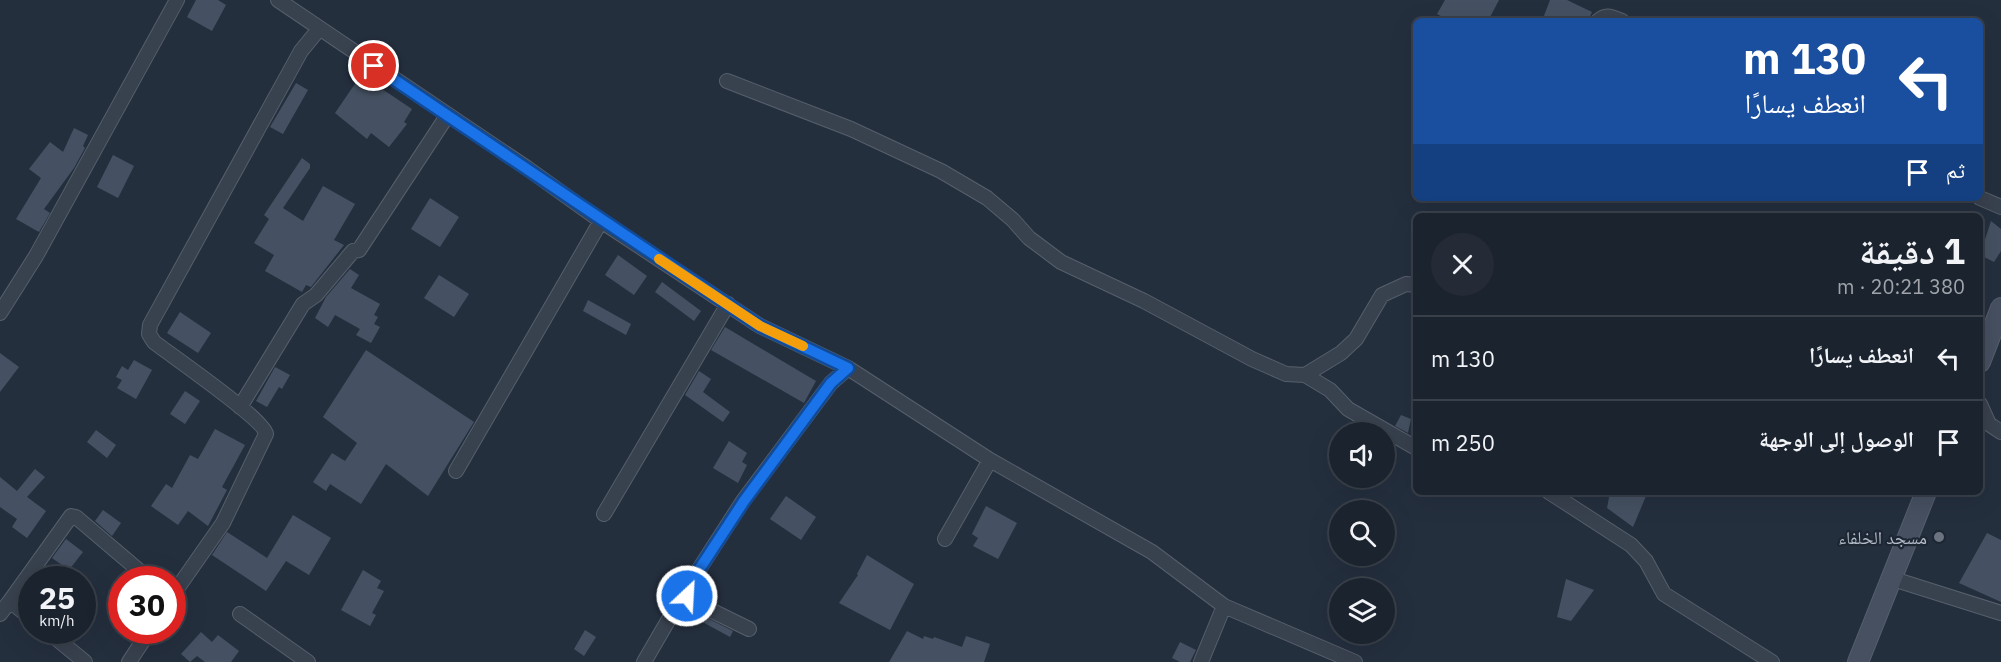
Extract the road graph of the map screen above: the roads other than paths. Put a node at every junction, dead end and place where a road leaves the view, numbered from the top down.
1 (177, 0) edge
2 (278, 0) edge
3 (1600, 18) edge
4 (1615, 18) edge
5 (319, 29) junction
6 (727, 81) dead end
7 (447, 116) junction
8 (1983, 199) edge
9 (2001, 207) edge
10 (601, 221) junction
11 (1413, 285) edge
12 (728, 304) junction
13 (2001, 308) edge
14 (0, 313) edge
15 (1983, 354) edge
16 (848, 368) junction
17 (1305, 375) junction
18 (240, 407) junction
19 (1983, 411) edge
20 (2001, 432) edge
21 (1413, 446) edge
22 (990, 460) junction
23 (456, 471) dead end
24 (1554, 495) edge
25 (1925, 495) edge
26 (604, 514) dead end
27 (945, 539) dead end
28 (134, 566) edge
29 (186, 576) edge
30 (1890, 578) junction
31 (687, 588) junction
32 (10, 601) junction
33 (1224, 606) junction
34 (18, 607) edge
35 (2001, 613) edge
36 (0, 614) edge
37 (240, 614) dead end
38 (749, 629) dead end
39 (63, 644) edge
40 (141, 644) edge
41 (85, 662) edge
42 (129, 662) edge
43 (308, 662) edge
44 (644, 662) edge
45 (1202, 662) edge
46 (1355, 662) edge
47 (1772, 662) edge
48 (1858, 662) edge

1 - 14 street
2 - 5 street
3 - 4 street
5 - 7 street
5 - 18 street
6 - 17 street
7 - 10 street
7 - 18 street
8 - 9 street
10 - 12 street
10 - 23 street
11 - 17 street
12 - 16 street
12 - 26 street
13 - 15 street
16 - 22 street
16 - 31 street
17 - 21 street
18 - 29 street
19 - 20 street
22 - 27 street
22 - 33 street
24 - 47 street
25 - 30 street
28 - 32 street
30 - 35 street
30 - 48 street
31 - 38 street
31 - 44 street
32 - 34 street
32 - 36 street
33 - 45 street
33 - 46 street
37 - 43 street
39 - 41 street
40 - 42 street

